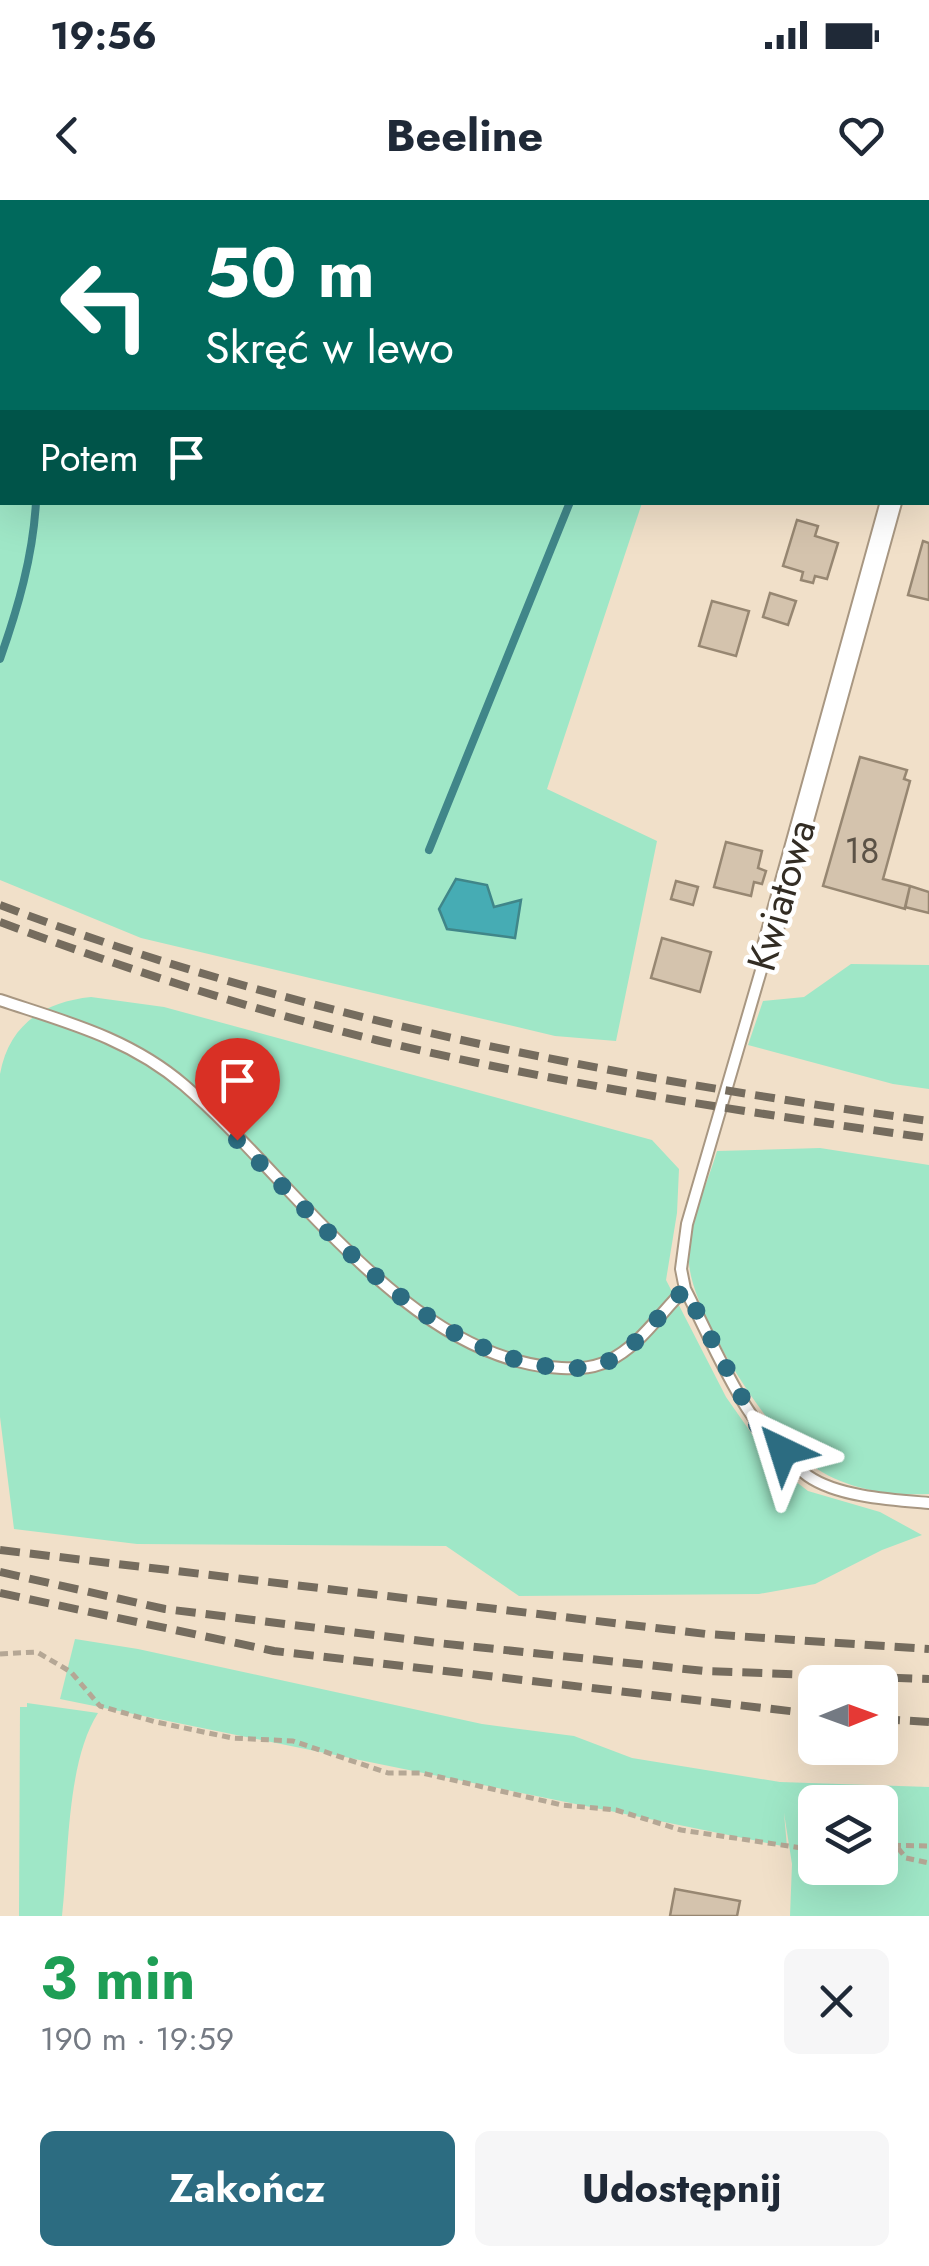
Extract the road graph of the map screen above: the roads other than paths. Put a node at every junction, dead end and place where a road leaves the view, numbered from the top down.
1 (891, 505) edge
2 (767, 950) joint
3 (0, 1000) edge
4 (685, 1289) junction
5 (929, 1504) edge

1 - 2 street, Kwiatowa
2 - 4 lane, Kwiatowa
3 - 4 lane
4 - 5 lane

